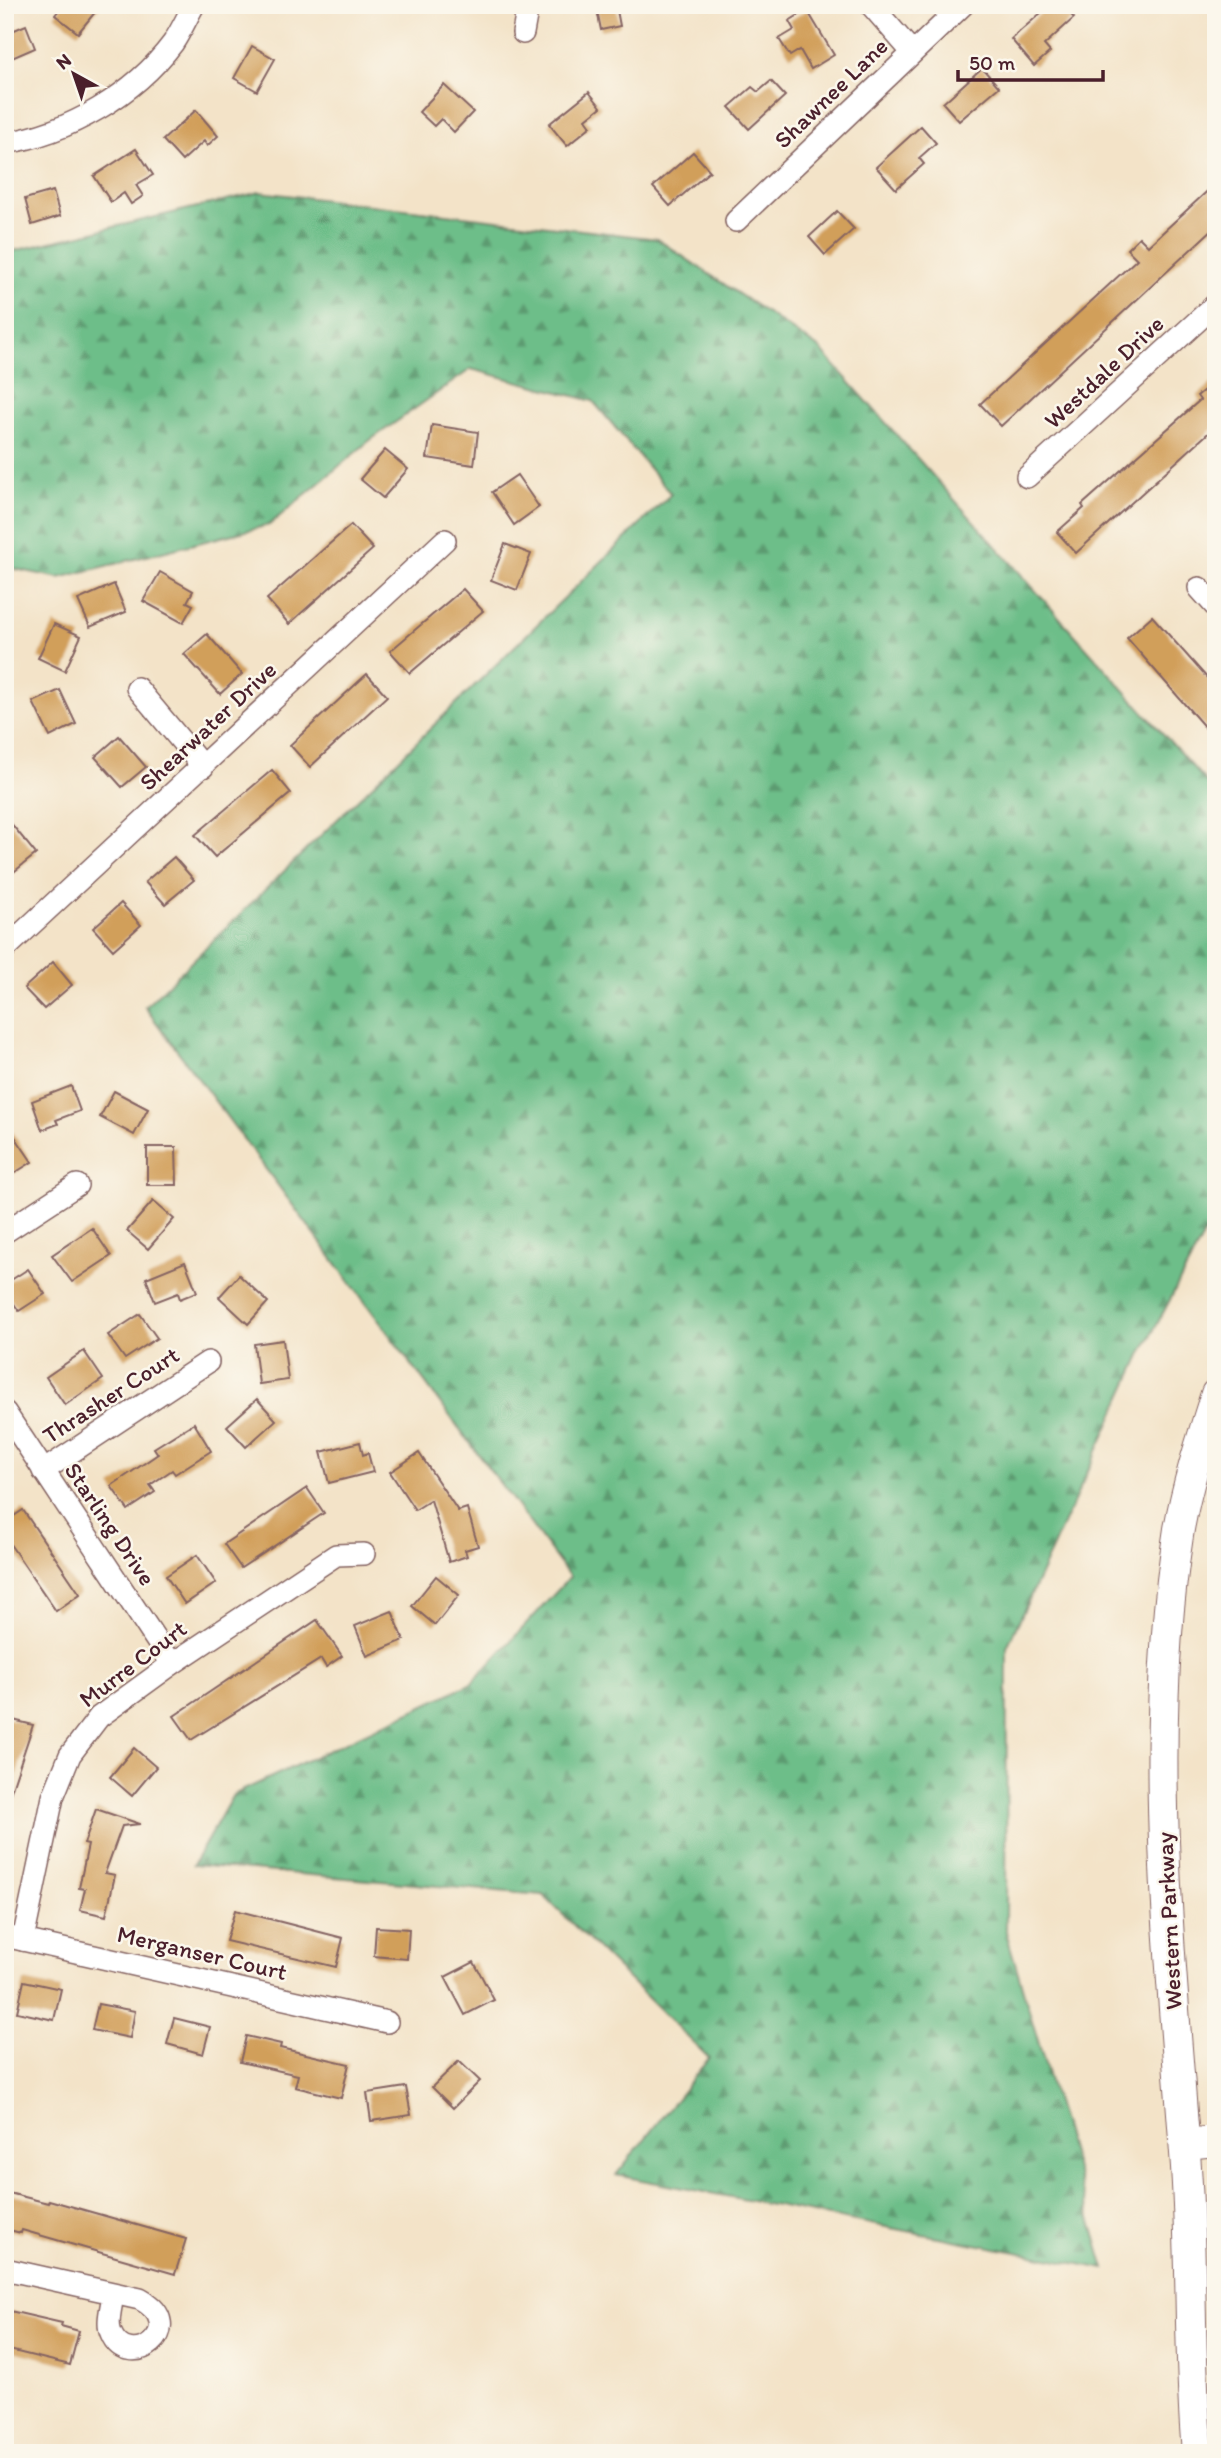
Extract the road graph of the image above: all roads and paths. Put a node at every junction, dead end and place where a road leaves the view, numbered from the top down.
1 (194, 5) edge
2 (528, 5) edge
3 (871, 5) edge
4 (963, 5) edge
5 (523, 33) dead end
6 (912, 52) junction
7 (5, 143) edge
8 (736, 221) dead end
9 (1216, 304) edge
10 (1027, 477) dead end
11 (445, 540) dead end
12 (1199, 588) dead end
13 (1216, 607) edge
14 (137, 688) dead end
15 (203, 767) junction
16 (6, 946) edge
17 (76, 1185) dead end
18 (5, 1232) edge
19 (208, 1362) dead end
20 (1216, 1394) edge
21 (5, 1412) edge
22 (43, 1471) junction
23 (364, 1554) dead end
24 (172, 1664) junction
25 (14, 1938) edge
26 (387, 2022) dead end
27 (1216, 2141) edge
28 (1185, 2144) junction
29 (5, 2269) edge
30 (113, 2294) dead end
31 (1197, 2453) edge

1 - 7 street
2 - 5 street
3 - 6 street
4 - 6 street, Shawnee Lane
6 - 8 street, Shawnee Lane
9 - 10 street, Westdale Drive
11 - 15 street, Shearwater Drive
12 - 13 street
14 - 15 street
15 - 16 street, Shearwater Drive
17 - 18 street
19 - 22 street, Thrasher Court
20 - 28 main road, Western Parkway
21 - 22 street, Starling Drive
22 - 24 street, Starling Drive
23 - 24 street, Murre Court
24 - 25 street, Murre Court
25 - 26 street, Merganser Court
27 - 28 main road
28 - 31 main road, Western Parkway
29 - 30 street

